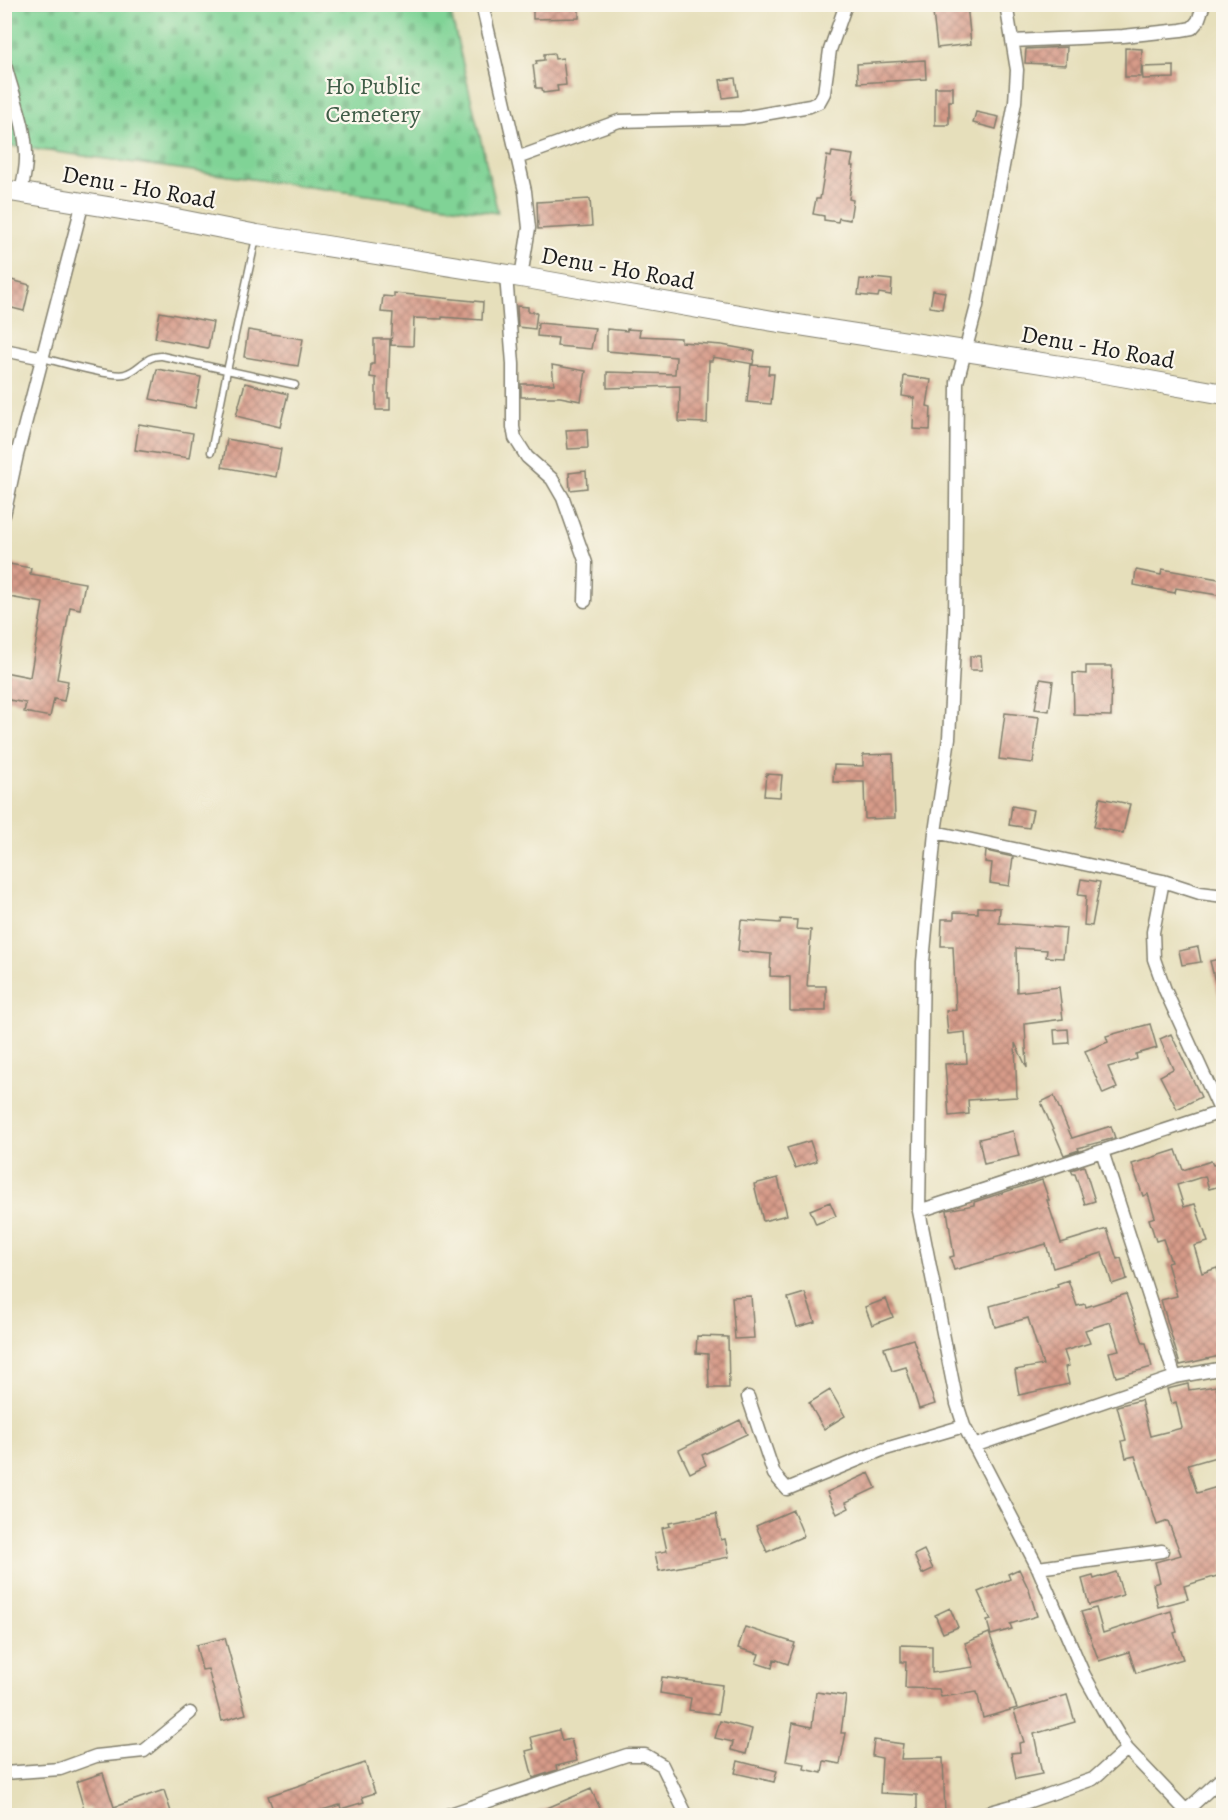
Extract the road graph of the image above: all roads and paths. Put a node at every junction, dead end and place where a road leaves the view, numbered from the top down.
1 (482, 4) edge
2 (846, 4) edge
3 (1006, 4) edge
4 (1204, 4) edge
5 (1012, 41) junction
6 (4, 61) edge
7 (517, 158) junction
8 (13, 191) edge
9 (82, 202) junction
10 (257, 235) junction
11 (513, 276) junction
12 (4, 350) edge
13 (965, 351) junction
14 (43, 358) junction
15 (227, 370) junction
16 (295, 385) dead end
17 (1224, 394) edge
18 (211, 452) dead end
19 (4, 515) edge
20 (585, 601) dead end
21 (935, 832) junction
22 (1163, 881) junction
23 (1224, 896) edge
24 (1222, 1112) edge
25 (1102, 1151) junction
26 (920, 1211) junction
27 (1224, 1368) edge
28 (1175, 1377) junction
29 (748, 1397) dead end
30 (964, 1426) junction
31 (974, 1446) junction
32 (1162, 1551) dead end
33 (1038, 1568) junction
34 (190, 1713) dead end
35 (1127, 1749) junction
36 (4, 1773) edge
37 (1224, 1776) edge
38 (1189, 1813) edge
39 (444, 1815) edge
40 (687, 1815) edge
41 (976, 1815) edge

1 - 7 street
2 - 7 street
3 - 5 street
4 - 5 street
5 - 13 street
6 - 8 street
7 - 11 street
8 - 9 main road, Denu - Ho Road
9 - 10 main road, Denu - Ho Road
9 - 14 street
10 - 11 main road, Denu - Ho Road
10 - 15 lane
11 - 13 main road, Denu - Ho Road
11 - 20 street
12 - 14 street
13 - 17 main road, Denu - Ho Road
13 - 21 street
14 - 15 lane
14 - 19 street
15 - 16 lane
15 - 18 lane
21 - 22 street
21 - 26 street
22 - 23 street
22 - 24 street
24 - 25 street
25 - 26 street
25 - 28 street
26 - 30 street
27 - 28 street
28 - 31 street
29 - 30 street
30 - 31 street
31 - 33 street
32 - 33 street
33 - 35 street
34 - 36 street
35 - 38 street
35 - 41 street
37 - 38 street
39 - 40 street

